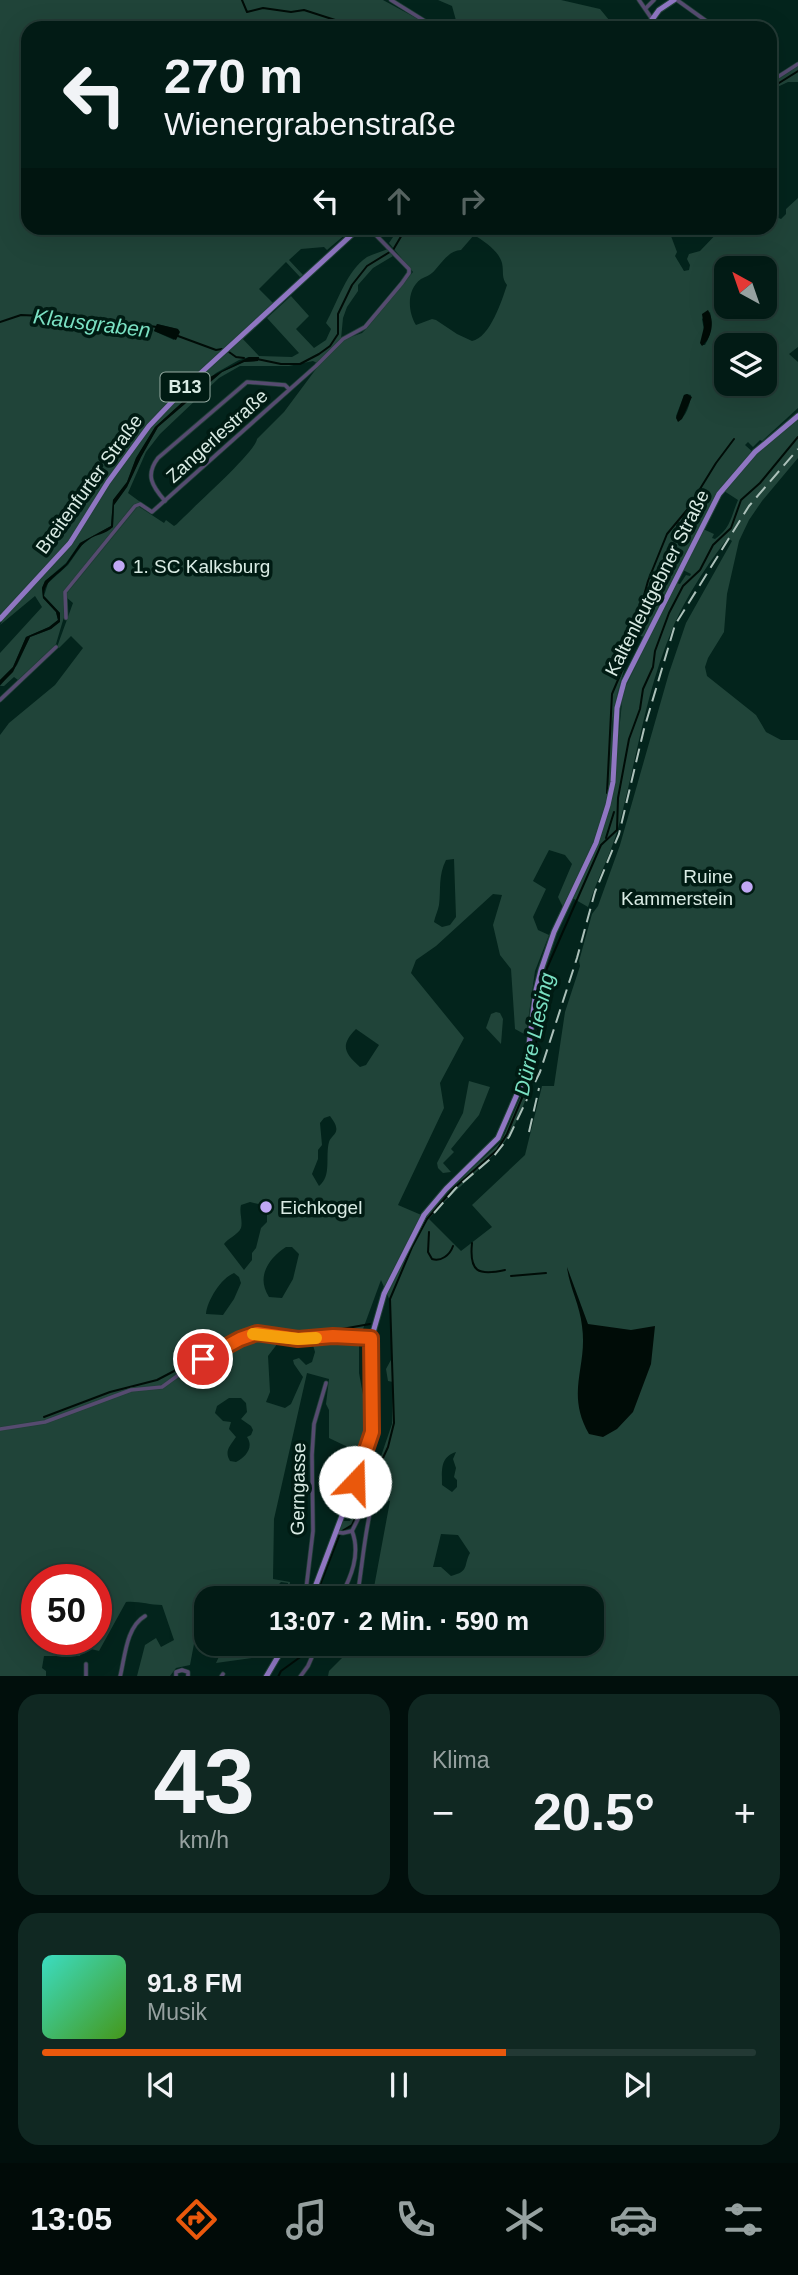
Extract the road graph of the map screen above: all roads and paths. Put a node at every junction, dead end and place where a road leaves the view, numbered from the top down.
1 (391, 0) edge
2 (639, 0) edge
3 (654, 0) edge
4 (676, 0) edge
5 (645, 9) junction
6 (652, 19) joint
7 (425, 21) edge
8 (706, 21) edge
9 (798, 64) edge
10 (777, 78) edge
11 (351, 235) edge
12 (376, 235) edge
13 (290, 389) junction
14 (798, 416) edge
15 (165, 501) junction
16 (66, 618) dead end
17 (0, 619) edge
18 (56, 647) dead end
19 (0, 701) edge
20 (371, 1338) junction
21 (326, 1383) dead end
22 (0, 1429) edge
23 (352, 1531) junction
24 (339, 1532) junction
25 (306, 1586) edge
26 (316, 1586) edge
27 (347, 1586) edge
28 (359, 1586) edge
29 (145, 1616) dead end
30 (278, 1656) edge
31 (312, 1656) edge
32 (86, 1664) dead end
33 (86, 1676) edge
34 (120, 1676) edge
35 (176, 1676) edge
36 (188, 1676) edge
37 (266, 1676) edge
38 (300, 1676) edge

1 - 7 street
2 - 5 street
3 - 5 street
4 - 6 main road
4 - 8 street
5 - 6 street
9 - 10 street
11 - 17 main road, Breitenfurter Straße / B13
12 - 13 street, Zangerlestraße
13 - 15 street, Zangerlestraße
13 - 15 street
14 - 20 main road, Kaltenleutgebner Straße
15 - 16 street, Zangerlestraße
18 - 19 street
20 - 22 street
20 - 24 main road, Kaltenleutgebner Straße
21 - 25 street, Gerngasse
23 - 24 street
23 - 27 street
23 - 28 street
24 - 26 main road, Kaltenleutgebner Straße
29 - 34 street
30 - 37 main road
31 - 38 street
32 - 33 street
35 - 36 street

